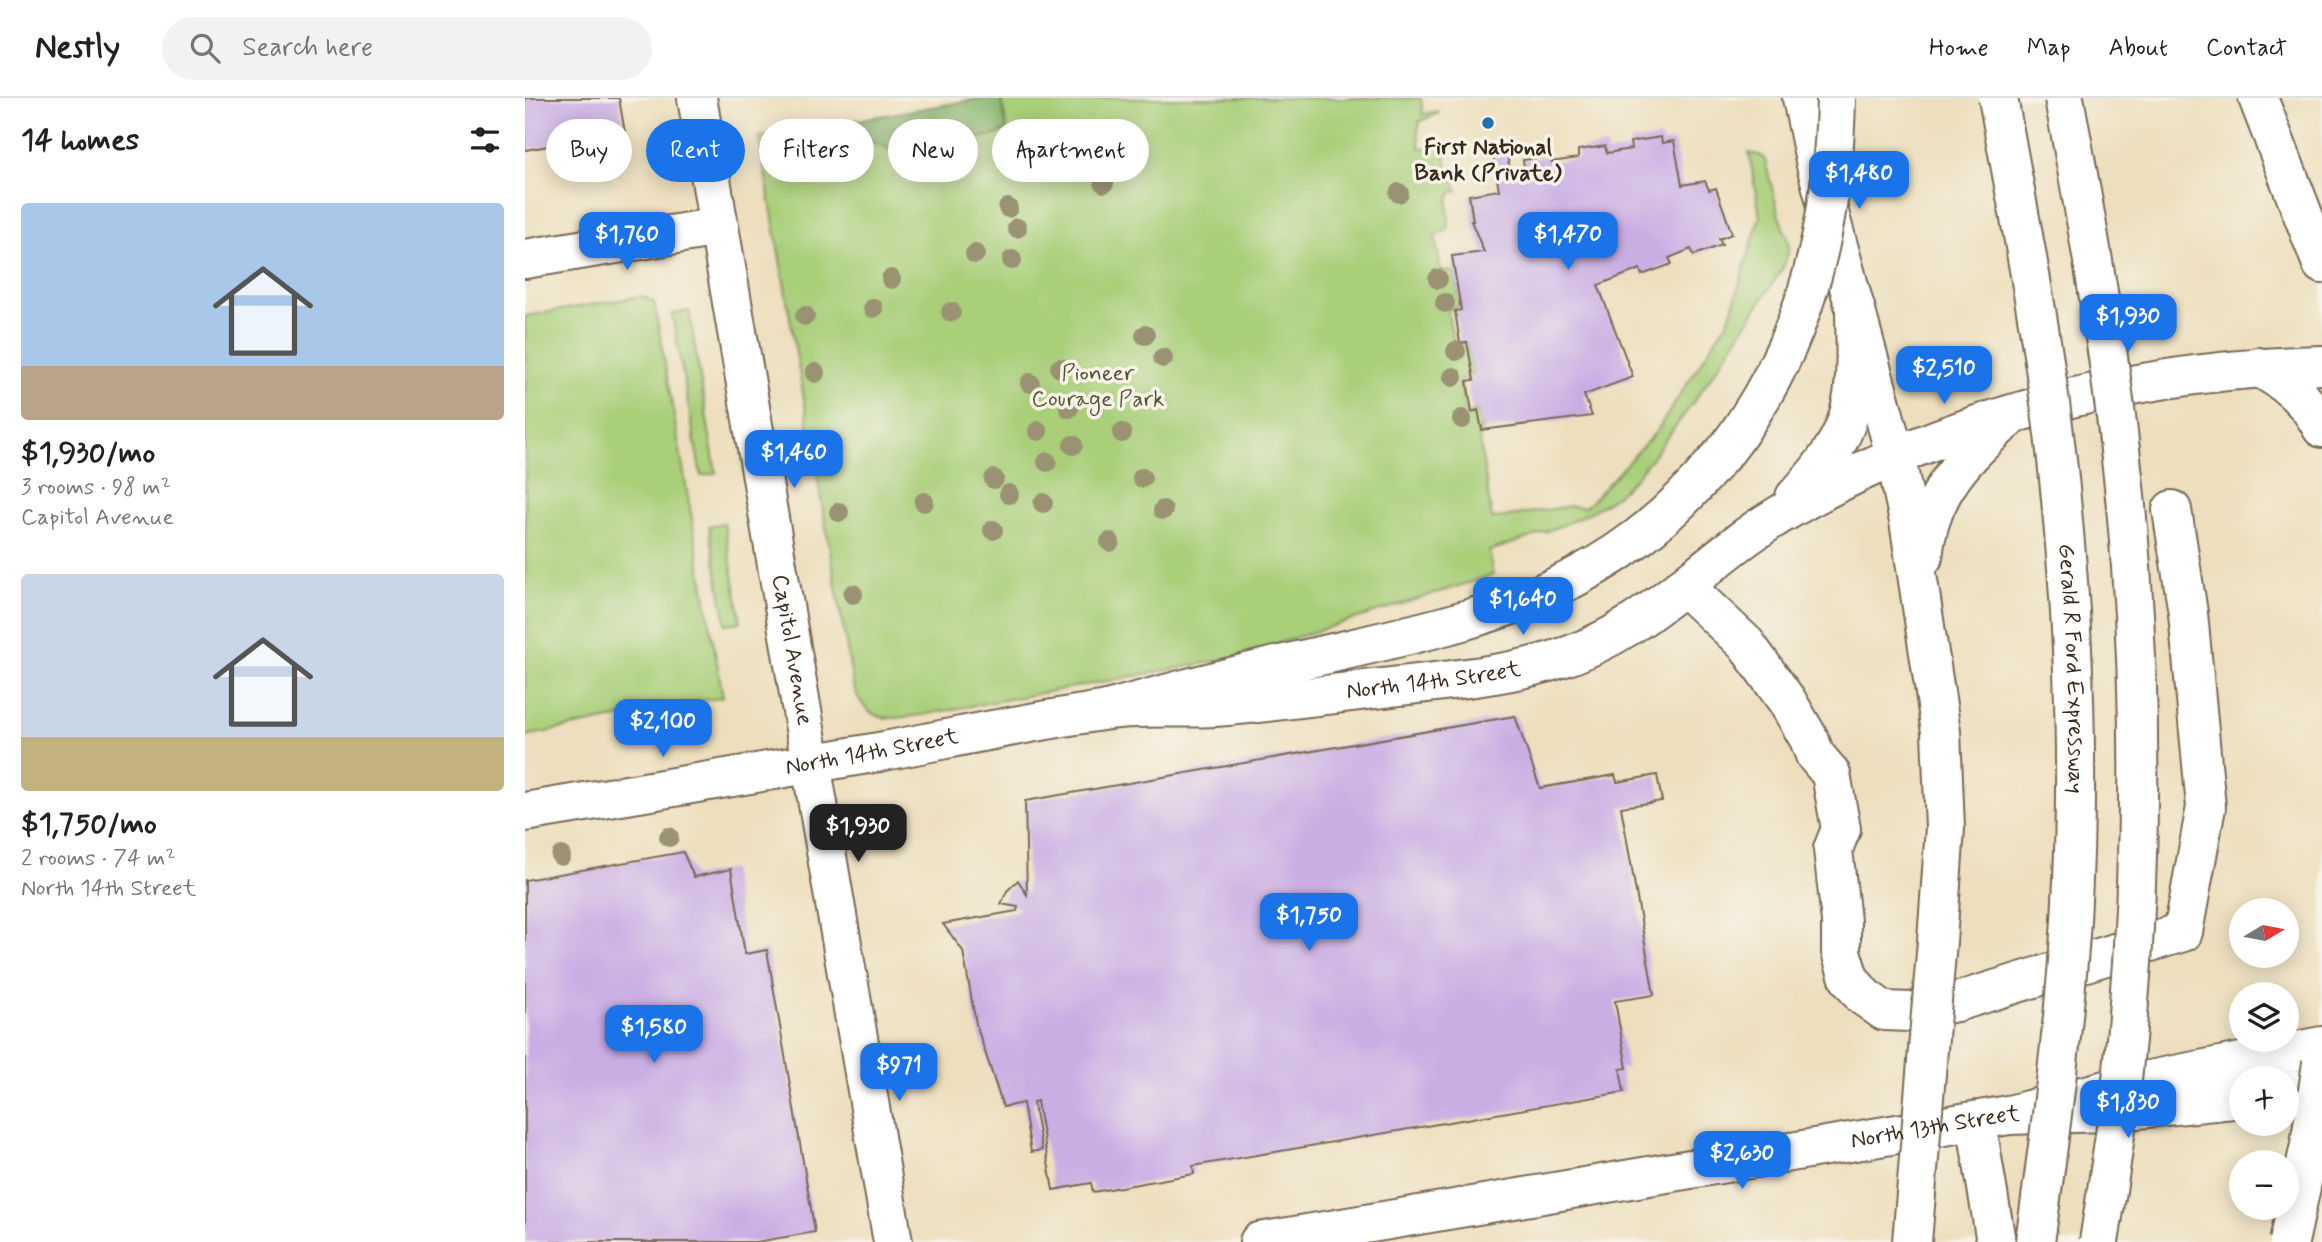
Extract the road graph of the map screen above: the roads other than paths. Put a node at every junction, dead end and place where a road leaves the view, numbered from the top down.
1 (697, 98) edge
2 (1803, 98) edge
3 (1836, 98) edge
4 (1998, 98) edge
5 (2064, 98) edge
6 (2258, 98) edge
7 (719, 227) junction
8 (525, 259) edge
9 (2322, 264) edge
10 (1855, 307) junction
11 (2322, 365) edge
12 (2258, 367) junction
13 (2012, 415) junction
14 (2322, 428) edge
15 (1895, 455) junction
16 (2172, 510) dead end
17 (1777, 517) junction
18 (1685, 587) junction
19 (1922, 605) junction
20 (1107, 710) junction
21 (811, 764) junction
22 (525, 812) edge
23 (2322, 1046) edge
24 (2322, 1063) edge
25 (2322, 1086) edge
26 (2299, 1089) edge
27 (2229, 1099) edge
28 (1993, 1118) junction
29 (893, 1242) edge
30 (1259, 1242) edge
31 (1912, 1242) edge
32 (1996, 1242) edge
33 (2035, 1242) edge
34 (2099, 1242) edge
35 (2289, 1242) edge

1 - 7 main road, Capitol Avenue
2 - 10 main road
3 - 20 main road, bridge
4 - 33 main road, Gerald R Ford Expressway, bridge
5 - 34 main road, bridge
6 - 9 main road
7 - 8 main road
7 - 21 main road, Capitol Avenue
10 - 15 main road
10 - 17 main road
11 - 12 main road, North 14th Street
12 - 13 main road, North 14th Street
12 - 14 main road
13 - 15 main road, North 14th Street
13 - 19 main road
15 - 17 main road, North 14th Street
15 - 19 main road
16 - 18 main road
17 - 18 main road, North 14th Street
18 - 20 main road, North 14th Street
19 - 31 main road, bridge
20 - 21 main road, North 14th Street
21 - 22 main road, North 14th Street
21 - 29 main road, Capitol Avenue
23 - 28 main road
24 - 35 main road, bridge
25 - 26 main road
27 - 28 main road, North 13th Street
28 - 30 main road, North 13th Street
28 - 32 main road

